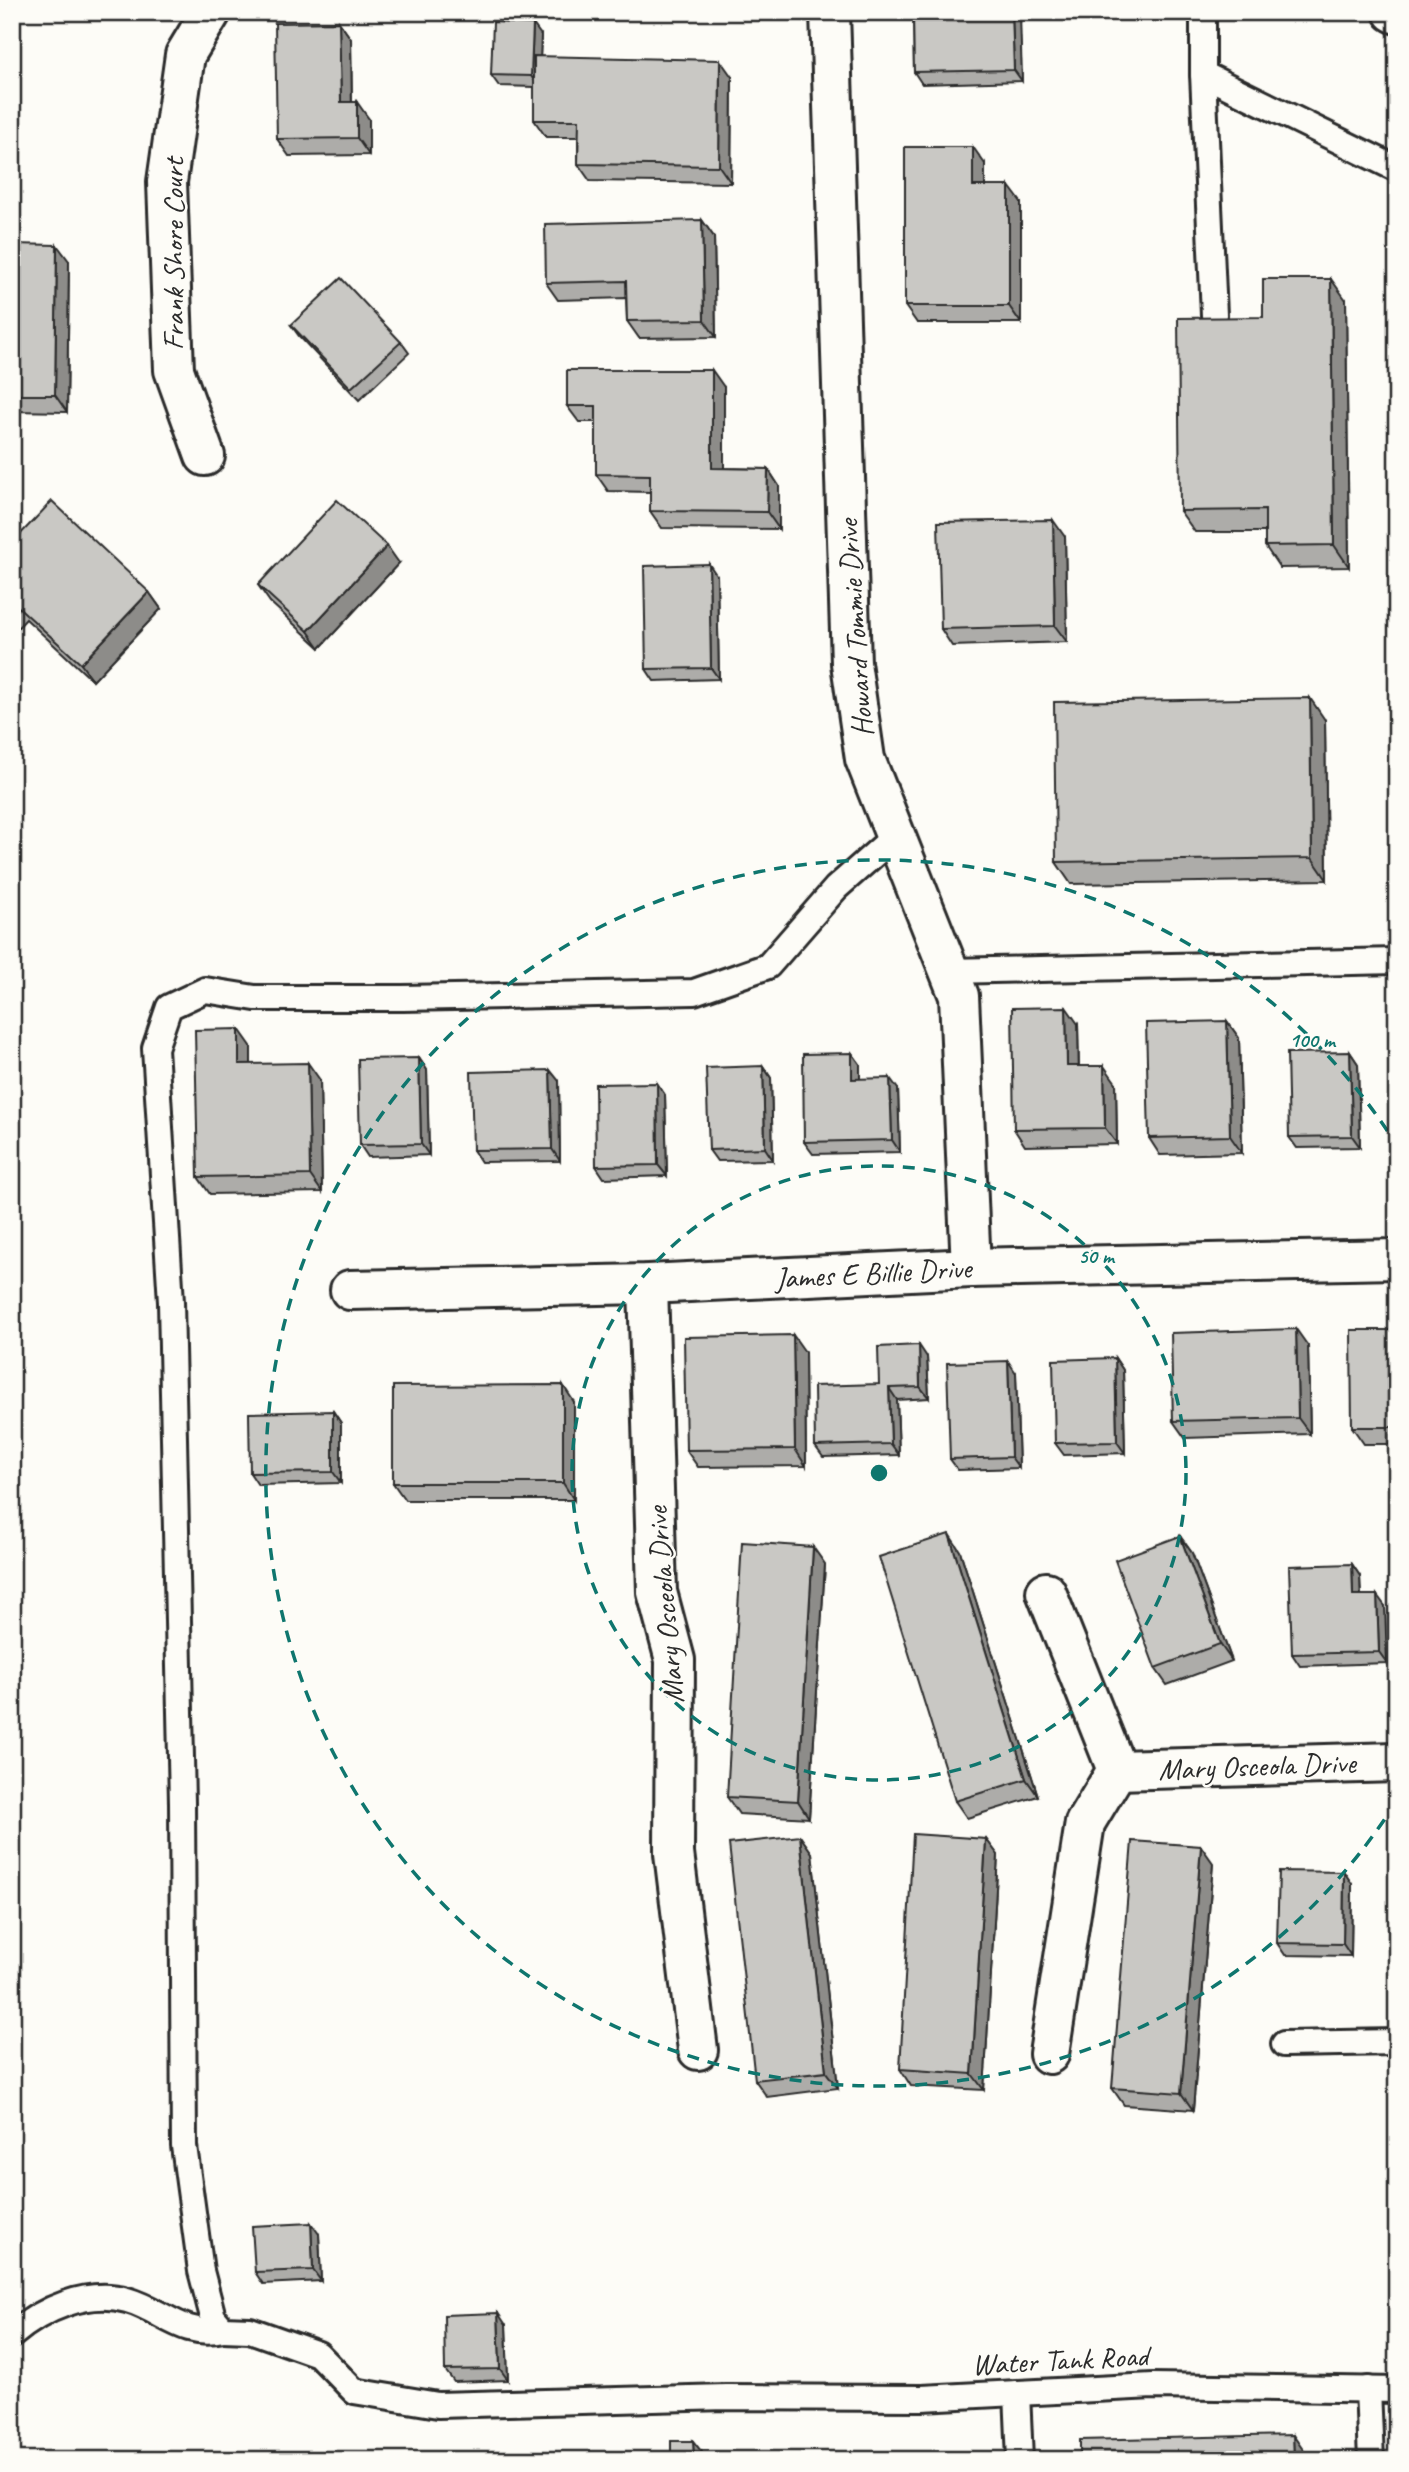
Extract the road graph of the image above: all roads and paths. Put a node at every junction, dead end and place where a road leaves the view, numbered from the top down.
1 (211, 12) edge
2 (830, 12) edge
3 (1203, 12) edge
4 (1203, 74) junction
5 (1397, 169) edge
6 (1214, 315) edge
7 (205, 456) dead end
8 (895, 836) junction
9 (1397, 961) edge
10 (949, 971) junction
11 (1397, 1258) edge
12 (971, 1268) junction
13 (648, 1284) junction
14 (350, 1290) dead end
15 (1046, 1592) dead end
16 (1397, 1762) edge
17 (1117, 1770) junction
18 (1397, 2042) edge
19 (1284, 2044) dead end
20 (698, 2050) dead end
21 (1049, 2054) dead end
22 (223, 2329) junction
23 (12, 2335) edge
24 (1368, 2389) junction
25 (1397, 2389) edge
26 (1017, 2393) junction
27 (1020, 2460) edge
28 (1371, 2460) edge

1 - 7 street, Frank Shore Court
2 - 8 street, Howard Tommie Drive
3 - 4 lane
4 - 5 lane
4 - 6 lane
8 - 10 street, Howard Tommie Drive
8 - 22 lane
9 - 10 lane
10 - 12 street, Howard Tommie Drive
11 - 12 street, James E Billie Drive
12 - 13 street, James E Billie Drive
13 - 14 street, James E Billie Drive
13 - 20 street, Mary Osceola Drive
15 - 17 street, Mary Osceola Drive
16 - 17 street, Mary Osceola Drive
17 - 21 street, Mary Osceola Drive
18 - 19 lane
22 - 23 lane, Water Tank Road
22 - 26 lane, Water Tank Road
24 - 25 lane, Water Tank Road
24 - 26 lane, Water Tank Road
24 - 28 lane
26 - 27 lane

